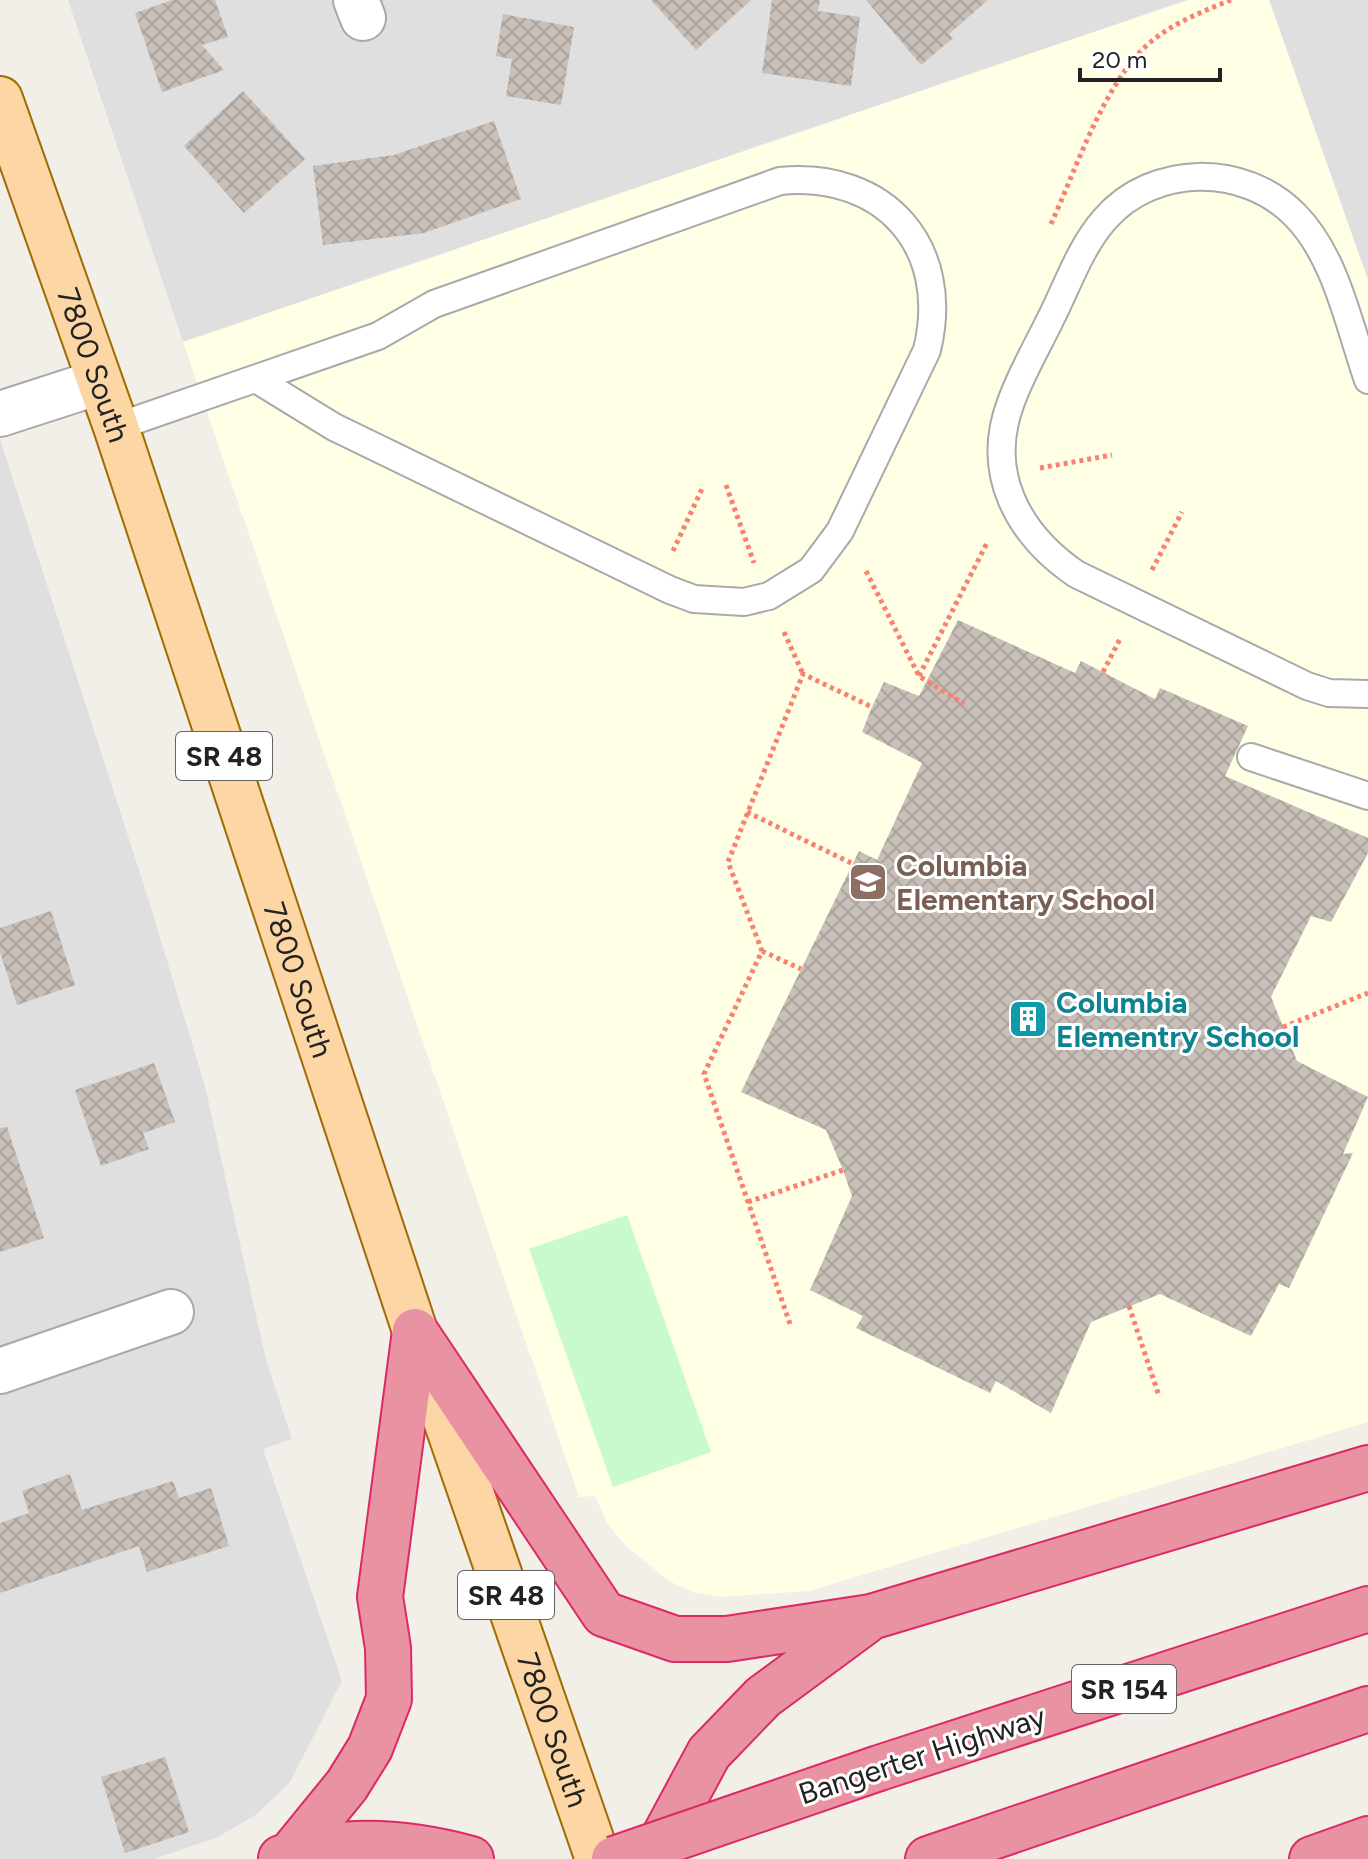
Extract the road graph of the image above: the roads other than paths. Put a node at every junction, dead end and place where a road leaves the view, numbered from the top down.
1 (0, 99) edge
2 (256, 379) junction
3 (1368, 380) edge
4 (99, 382) junction
5 (0, 414) edge
6 (116, 427) junction
7 (1368, 694) edge
8 (1251, 757) dead end
9 (1368, 796) edge
10 (171, 1312) dead end
11 (415, 1331) junction
12 (0, 1371) edge
13 (1368, 1468) edge
14 (1368, 1609) edge
15 (871, 1617) junction
16 (1368, 1709) edge
17 (1368, 1839) edge
18 (284, 1857) edge
19 (471, 1859) edge
20 (598, 1859) edge
21 (614, 1859) edge
22 (652, 1859) edge
23 (928, 1859) edge
24 (1312, 1859) edge

1 - 4 main road, 7800 South / SR 48
2 - 2 lane
2 - 6 lane
3 - 7 lane
4 - 5 street
4 - 6 main road, 7800 South / SR 48
6 - 11 main road, 7800 South / SR 48
8 - 9 lane
10 - 12 street
11 - 15 highway
11 - 18 highway
11 - 20 main road, 7800 South / SR 48
13 - 15 highway
14 - 21 highway, Bangerter Highway / SR 154, bridge
15 - 22 highway
16 - 23 highway
17 - 24 highway
18 - 19 highway

